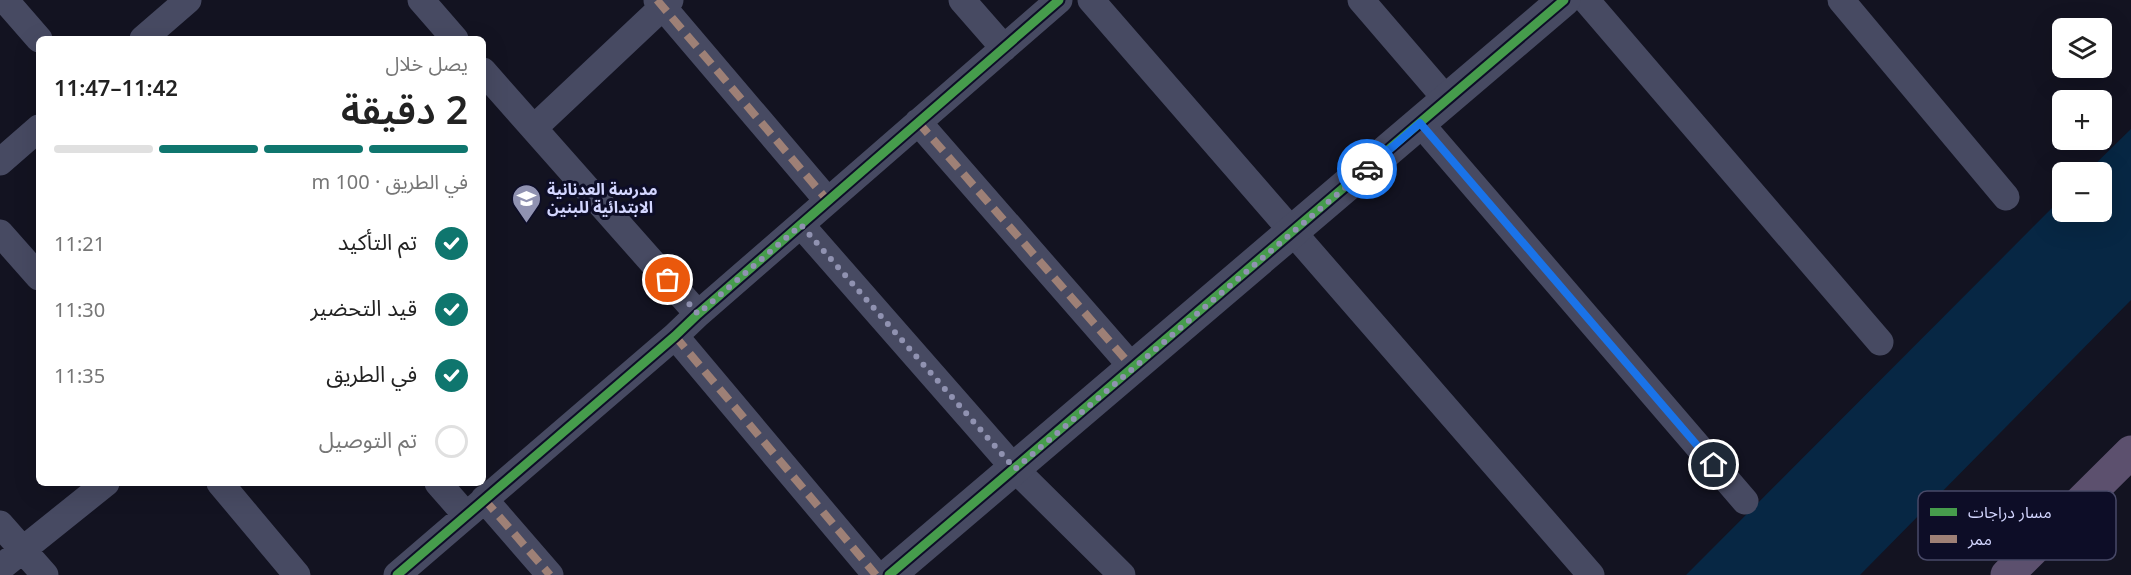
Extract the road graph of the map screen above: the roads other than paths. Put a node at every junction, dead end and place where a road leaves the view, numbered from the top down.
1 (5, 0) edge
2 (188, 0) edge
3 (420, 0) edge
4 (962, 0) edge
5 (1059, 0) edge
6 (1090, 0) edge
7 (1361, 0) edge
8 (1564, 0) edge
9 (1586, 0) edge
10 (1841, 0) edge
11 (663, 2) edge
12 (36, 36) edge
13 (146, 36) edge
14 (452, 36) edge
15 (1004, 48) junction
16 (486, 73) edge
17 (1447, 100) junction
18 (918, 122) junction
19 (1420, 123) junction
20 (534, 128) junction
21 (36, 131) edge
22 (0, 162) edge
23 (2007, 197) dead end
24 (828, 201) junction
25 (801, 225) junction
26 (1293, 232) junction
27 (0, 233) edge
28 (36, 274) edge
29 (698, 314) junction
30 (675, 336) junction
31 (1880, 342) dead end
32 (1133, 368) junction
33 (2131, 452) edge
34 (1015, 469) junction
35 (102, 486) edge
36 (223, 486) edge
37 (443, 486) edge
38 (2092, 491) edge
39 (1745, 501) dead end
40 (475, 507) junction
41 (0, 524) edge
42 (23, 550) junction
43 (2022, 560) edge
44 (0, 568) edge
45 (45, 575) edge
46 (297, 575) edge
47 (397, 575) edge
48 (550, 575) edge
49 (876, 575) edge
50 (889, 575) edge
51 (1122, 575) edge
52 (1591, 575) edge
53 (2007, 575) edge

1 - 12 street
2 - 13 street
3 - 14 street
4 - 15 street
5 - 15 street
6 - 26 street
7 - 17 street
8 - 17 street
9 - 31 street
10 - 23 street
11 - 20 street
11 - 24 street
15 - 18 street
16 - 20 street
17 - 19 street
18 - 24 street
18 - 32 street
19 - 26 street
19 - 39 street
20 - 29 street
21 - 22 street
24 - 25 street
25 - 29 street
25 - 34 street
26 - 32 street
26 - 52 street
27 - 28 street
29 - 30 street
30 - 40 street
30 - 49 street
32 - 34 street
33 - 38 highway
34 - 50 street
34 - 51 street
35 - 42 street
36 - 46 street
37 - 40 street
40 - 47 street
40 - 48 street
41 - 42 street
42 - 44 street
42 - 45 street
43 - 53 highway

